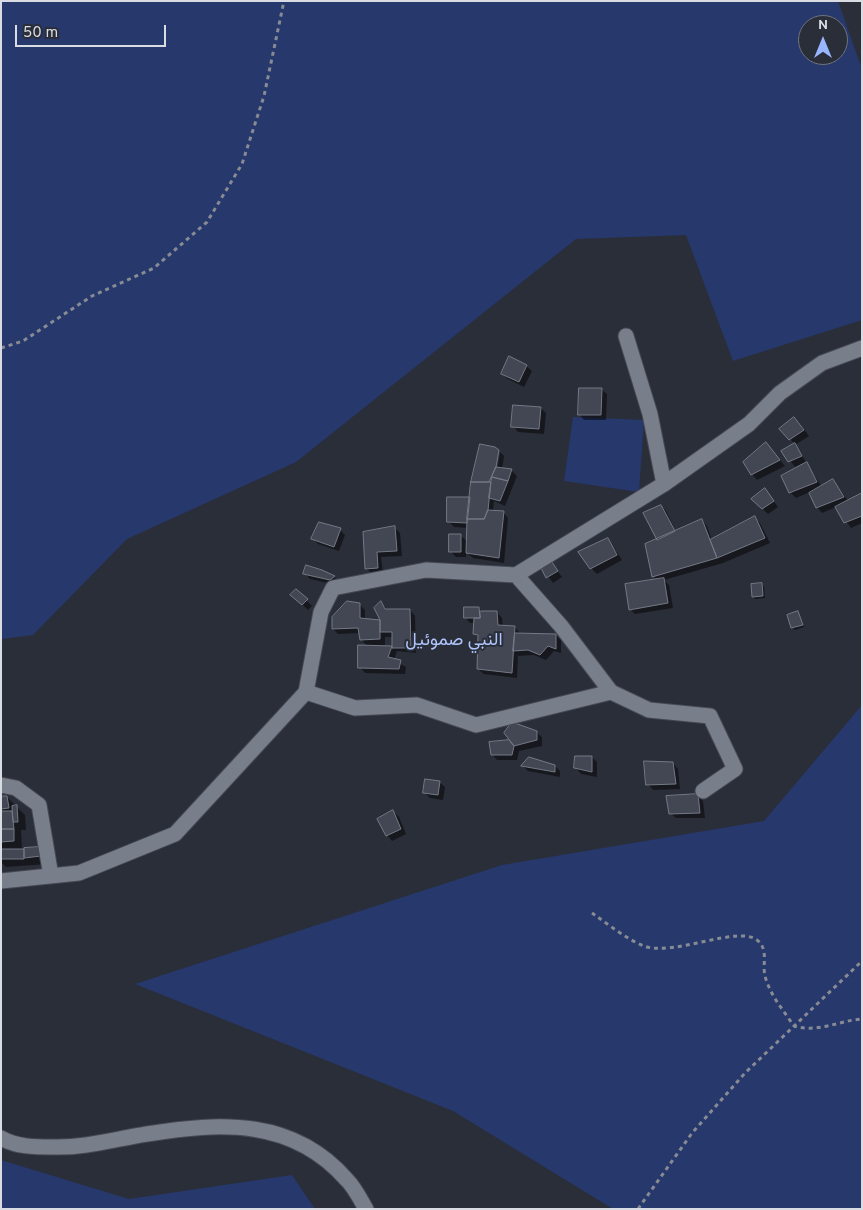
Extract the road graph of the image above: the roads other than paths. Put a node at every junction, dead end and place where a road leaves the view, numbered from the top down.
1 (626, 336) dead end
2 (862, 348) edge
3 (664, 484) junction
4 (516, 575) junction
5 (306, 692) junction
6 (611, 692) junction
7 (1, 784) edge
8 (703, 791) dead end
9 (51, 876) junction
10 (1, 881) edge
11 (1, 1138) edge
12 (366, 1209) edge

1 - 3 street
2 - 3 street
3 - 4 street
4 - 5 street
4 - 6 street
5 - 6 street
5 - 9 street
6 - 8 street
7 - 9 street
9 - 10 street
11 - 12 street

